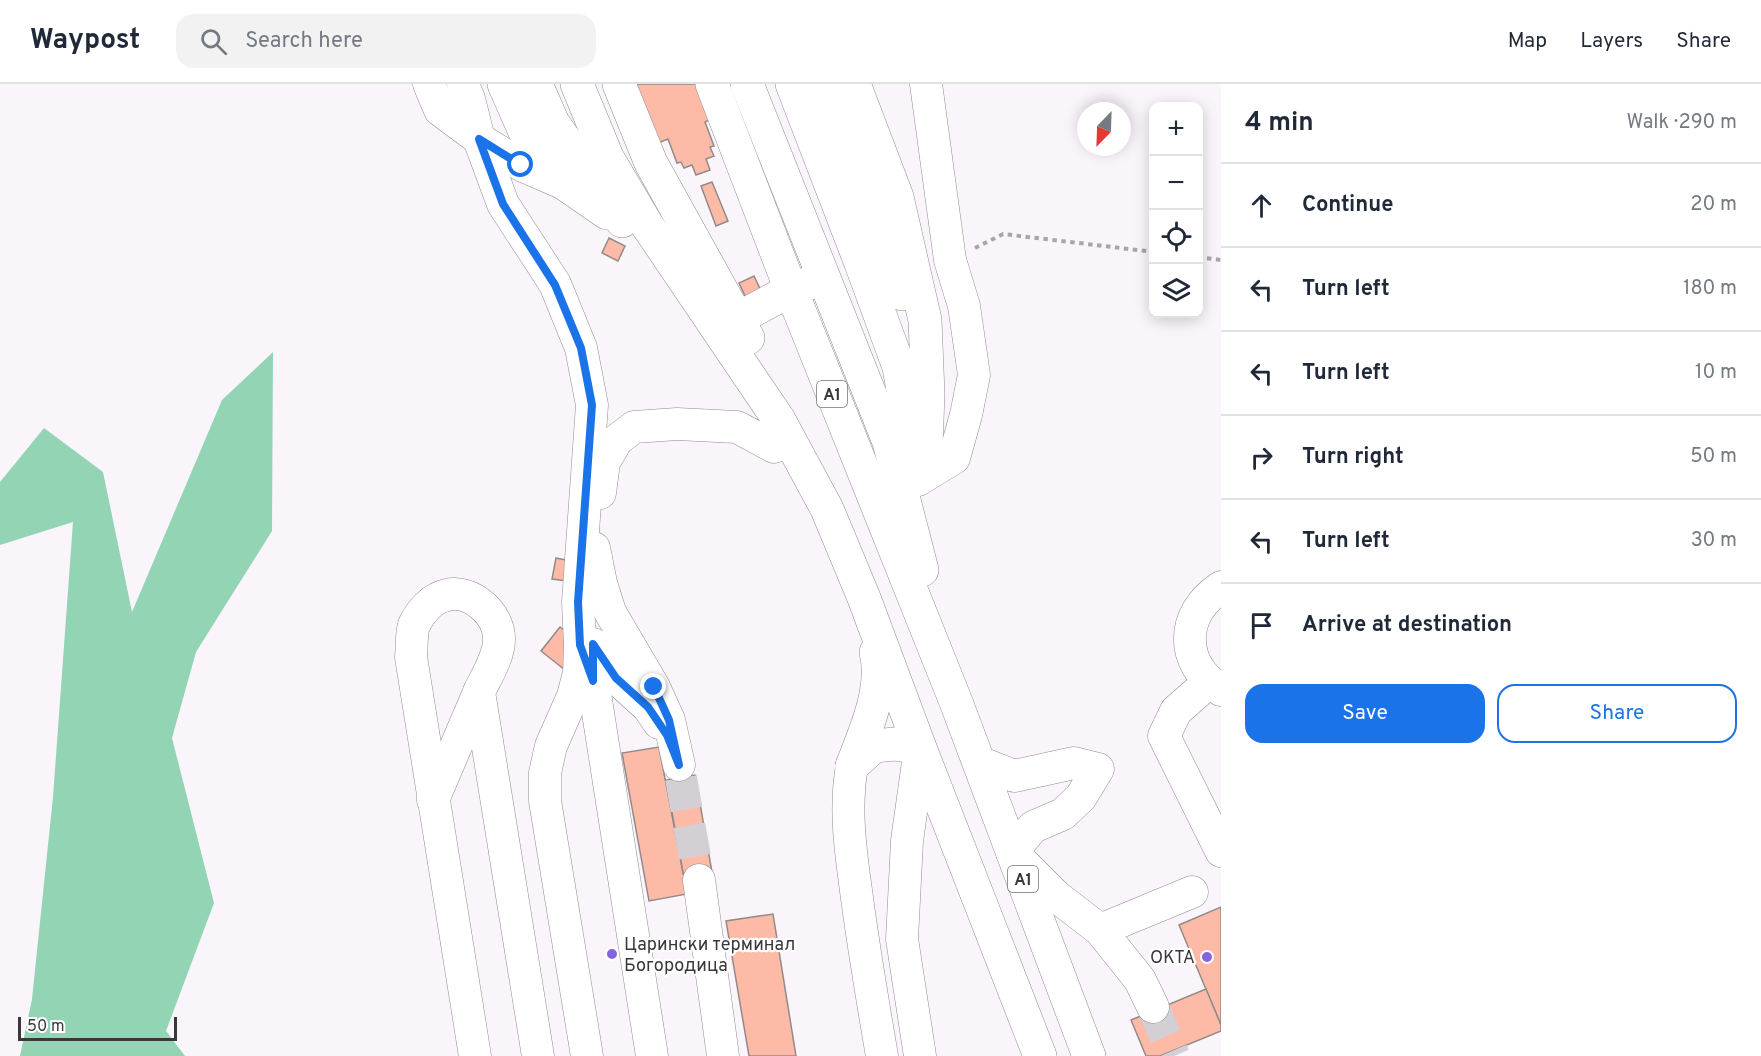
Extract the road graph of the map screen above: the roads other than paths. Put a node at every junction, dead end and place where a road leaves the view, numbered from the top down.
1 (429, 84) edge
2 (463, 84) edge
3 (504, 84) edge
4 (536, 84) edge
5 (577, 84) edge
6 (619, 84) edge
7 (712, 84) edge
8 (747, 84) edge
9 (792, 84) edge
10 (823, 84) edge
11 (854, 84) edge
12 (926, 84) edge
13 (479, 139) junction
14 (565, 184) junction
15 (624, 224) junction
16 (862, 266) junction
17 (824, 278) junction
18 (791, 290) junction
19 (737, 319) junction
20 (928, 394) junction
21 (774, 447) junction
22 (918, 480) junction
23 (594, 548) junction
24 (1221, 587) edge
25 (864, 598) junction
26 (587, 644) junction
27 (1215, 686) edge
28 (480, 692) junction
29 (956, 702) junction
30 (920, 748) junction
31 (979, 762) junction
32 (852, 766) junction
33 (433, 800) junction
34 (1221, 851) edge
35 (1012, 852) junction
36 (699, 880) tunnel mouth
37 (1192, 892) dead end
38 (1100, 930) junction
39 (1153, 1007) tunnel mouth
40 (475, 1056) edge
41 (538, 1056) edge
42 (587, 1056) edge
43 (652, 1056) edge
44 (723, 1056) edge
45 (882, 1056) edge
46 (920, 1056) edge
47 (1040, 1056) edge
48 (1089, 1056) edge

1 - 13 street
2 - 13 street
3 - 14 highway
4 - 15 highway
5 - 25 highway
6 - 19 highway, A1
7 - 18 highway, A1
8 - 17 highway, A1
9 - 16 highway, A1
10 - 20 highway, A1
11 - 20 highway, A1
12 - 22 street
13 - 14 street
13 - 26 street
14 - 15 highway
15 - 21 highway
16 - 17 highway
16 - 22 highway, A1
17 - 18 highway
17 - 29 highway, A1
18 - 19 highway
18 - 29 highway, A1
19 - 25 highway, A1
20 - 22 highway, A1
21 - 23 street
21 - 25 highway
22 - 29 highway, A1
23 - 26 street
23 - 26 street
24 - 27 street
25 - 30 highway, A1
25 - 32 highway
26 - 42 street
26 - 43 street
27 - 34 street
28 - 33 street
28 - 33 street
28 - 41 street
29 - 31 highway, A1
30 - 32 highway
30 - 46 street
30 - 47 highway, A1
31 - 35 highway, A1
31 - 35 street
32 - 45 street
33 - 40 street
35 - 38 street
35 - 48 highway, A1
36 - 44 street
37 - 38 street
38 - 39 street

